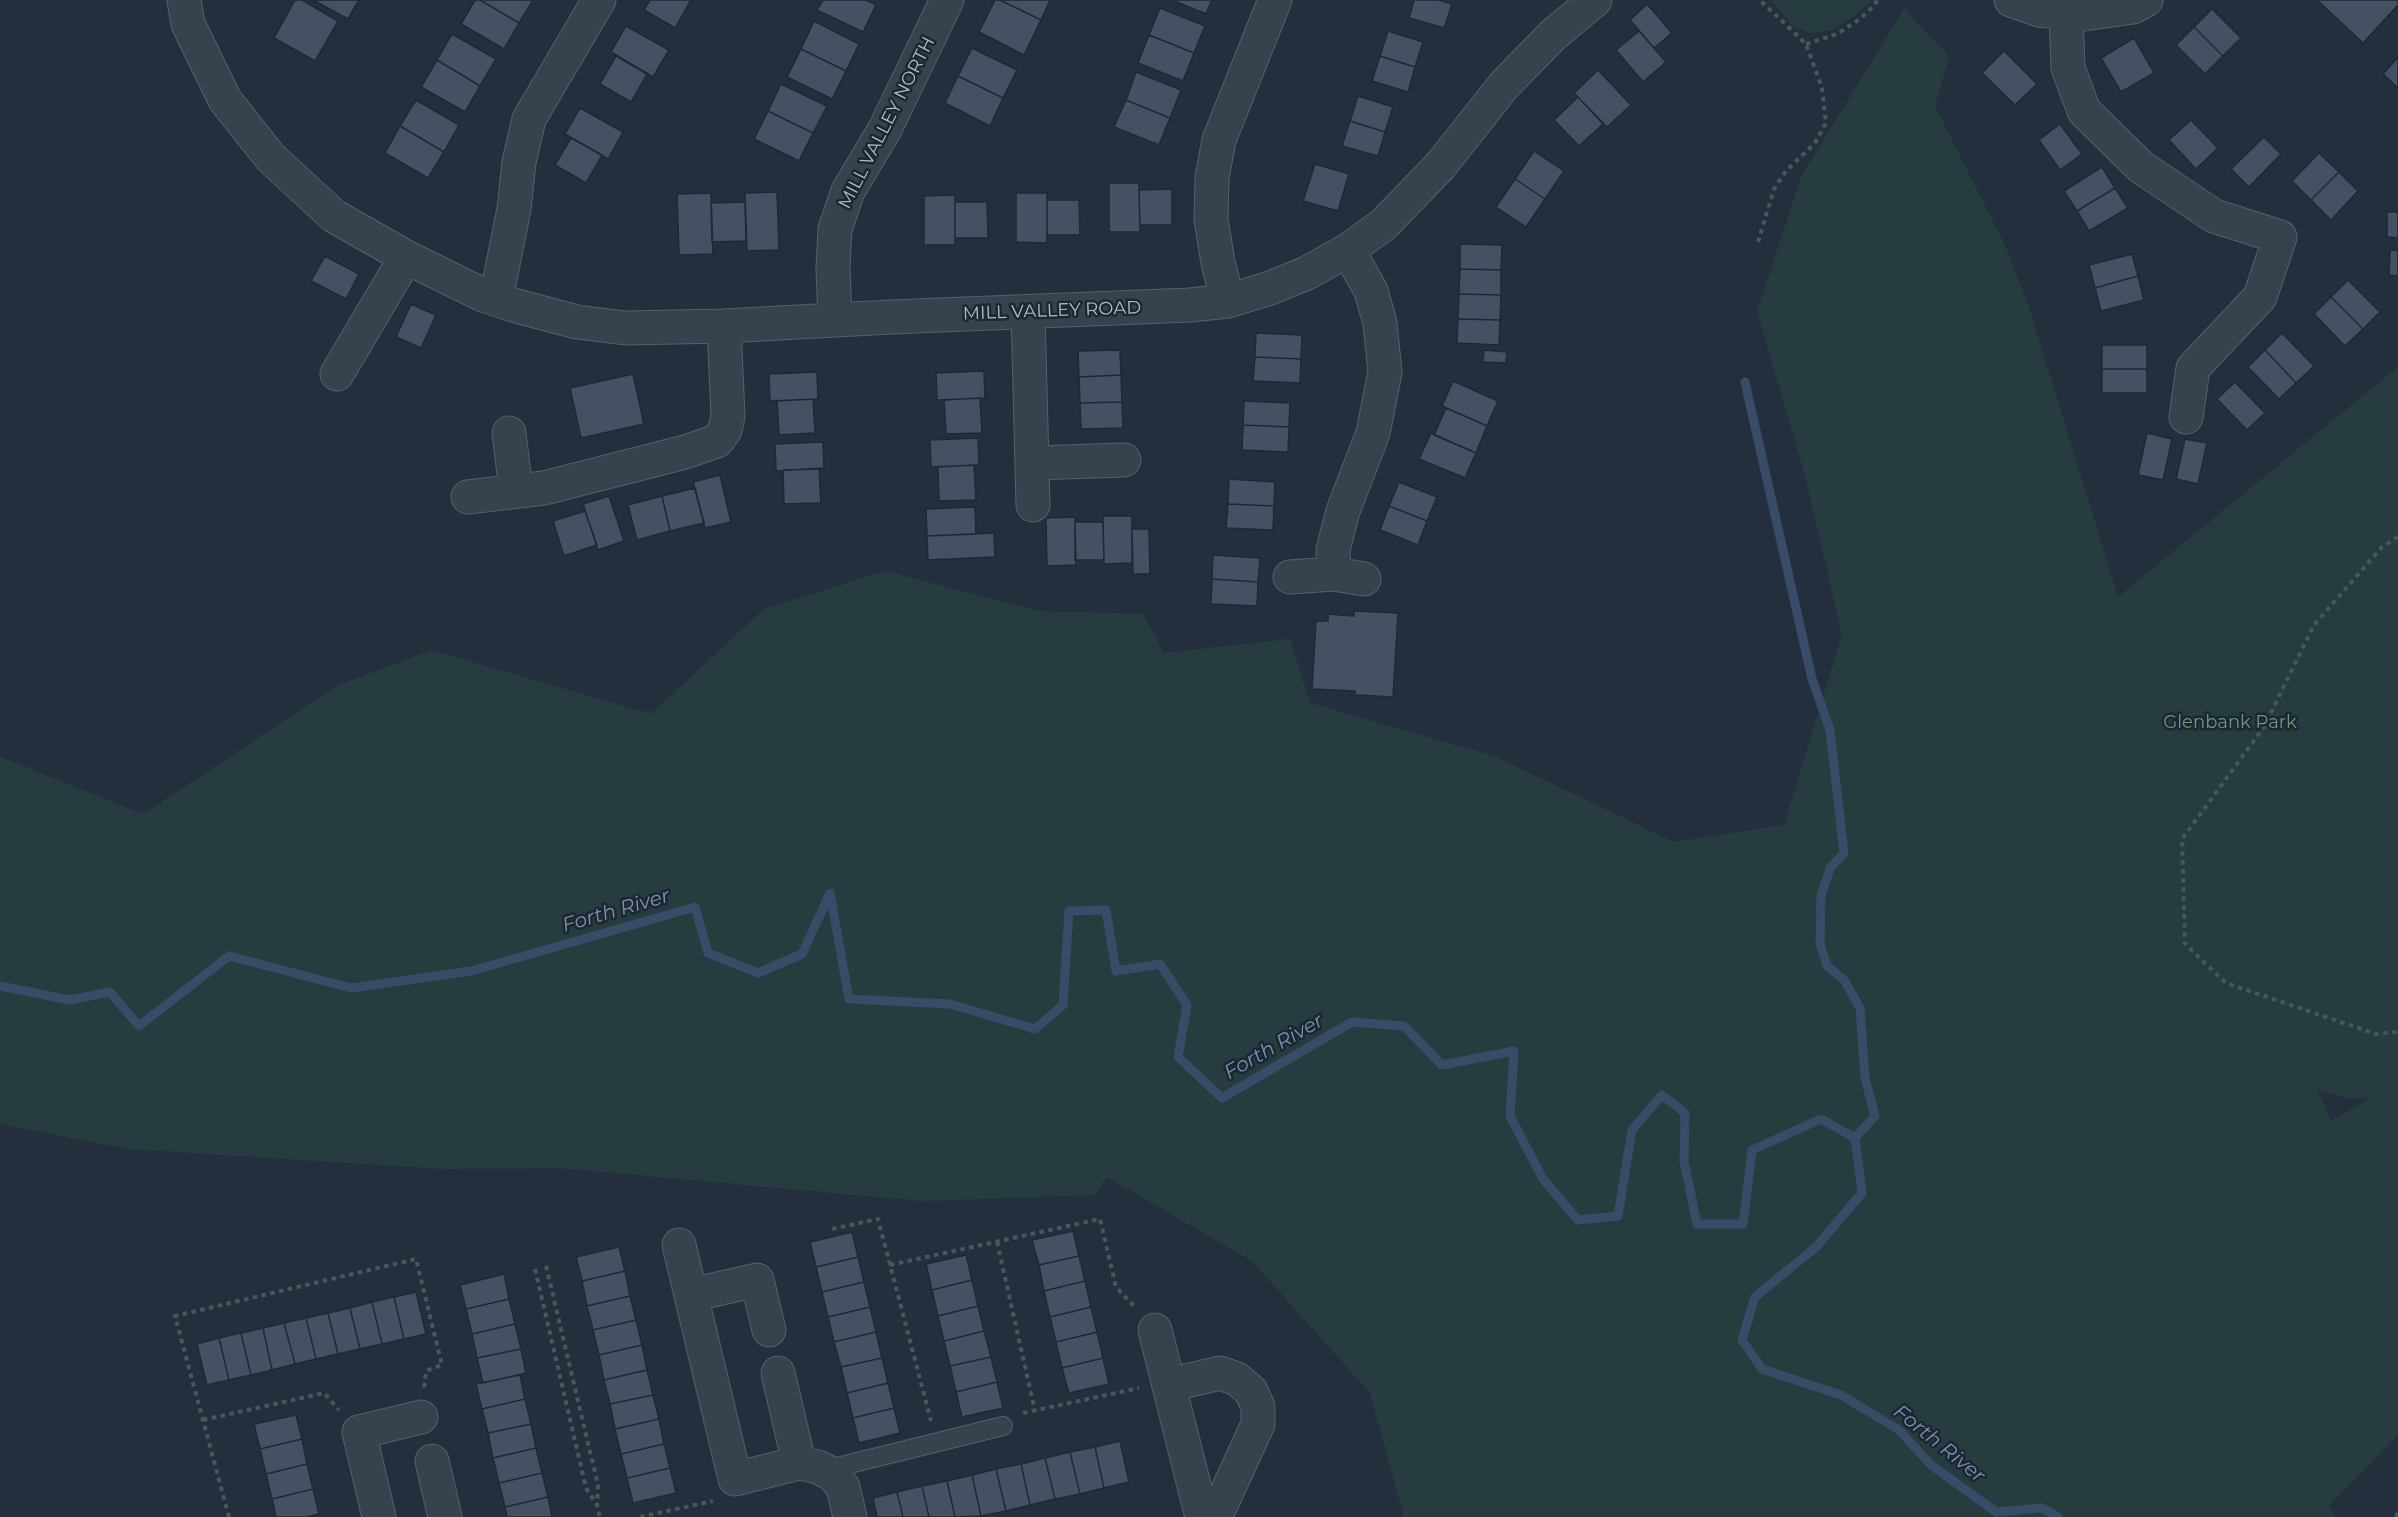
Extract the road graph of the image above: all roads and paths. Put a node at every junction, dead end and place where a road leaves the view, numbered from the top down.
1 (184, 0) edge
2 (599, 0) edge
3 (947, 0) edge
4 (1275, 0) edge
5 (1595, 0) edge
6 (1760, 0) edge
7 (1877, 0) edge
8 (2011, 0) edge
9 (2146, 0) edge
10 (2066, 13) junction
11 (1806, 44) junction
12 (1758, 242) dead end
13 (1348, 250) junction
14 (405, 257) junction
15 (496, 299) junction
16 (1228, 301) junction
17 (1028, 312) junction
18 (835, 319) junction
19 (724, 326) junction
20 (337, 374) dead end
21 (2186, 417) dead end
22 (509, 433) dead end
23 (1124, 460) dead end
24 (1032, 463) junction
25 (516, 491) junction
26 (468, 497) dead end
27 (1033, 505) dead end
28 (2398, 537) edge
29 (1290, 577) dead end
30 (2398, 1032) edge
31 (832, 1229) dead end
32 (997, 1242) junction
33 (679, 1245) dead end
34 (890, 1265) junction
35 (546, 1266) dead end
36 (535, 1269) dead end
37 (691, 1295) junction
38 (769, 1330) dead end
39 (1155, 1330) joint
40 (778, 1373) dead end
41 (1169, 1385) junction
42 (1132, 1388) dead end
43 (1035, 1411) junction
44 (421, 1417) joint
45 (203, 1420) junction
46 (1003, 1426) joint
47 (360, 1432) junction
48 (936, 1442) junction
49 (432, 1461) dead end
50 (812, 1467) junction
51 (735, 1479) junction
52 (597, 1505) junction
53 (2398, 1512) edge
54 (230, 1517) edge
55 (379, 1517) edge
56 (445, 1517) edge
57 (600, 1517) edge
58 (640, 1517) edge
59 (850, 1517) edge
60 (1202, 1517) edge
61 (1211, 1517) edge
62 (2396, 1517) edge

1 - 14 street, MILL VALLEY ROAD
2 - 15 street
3 - 18 street, MILL VALLEY NORTH
4 - 16 street
5 - 13 street, MILL VALLEY ROAD
6 - 11 path
7 - 11 path
8 - 10 street
9 - 10 street
10 - 21 street
11 - 12 path
13 - 16 street, MILL VALLEY ROAD
13 - 29 street
14 - 15 street, MILL VALLEY ROAD
14 - 20 street
15 - 19 street, MILL VALLEY ROAD
16 - 17 street, MILL VALLEY ROAD
17 - 18 street, MILL VALLEY ROAD
17 - 24 street
18 - 19 street, MILL VALLEY ROAD
19 - 25 street
22 - 25 street
23 - 24 street
24 - 27 street
25 - 26 street
28 - 30 path
31 - 34 path
32 - 34 path
32 - 39 path
32 - 43 path
33 - 37 street
34 - 48 path
35 - 52 path
36 - 52 path
37 - 38 street
37 - 51 street
39 - 41 street
40 - 50 street
41 - 60 street
41 - 61 street
42 - 43 path
43 - 46 path
44 - 45 path
44 - 47 street
45 - 47 path
45 - 54 path
46 - 48 lane
47 - 55 street
48 - 50 lane
49 - 56 street
50 - 51 street
50 - 59 street
51 - 58 path
52 - 57 path
53 - 62 path

